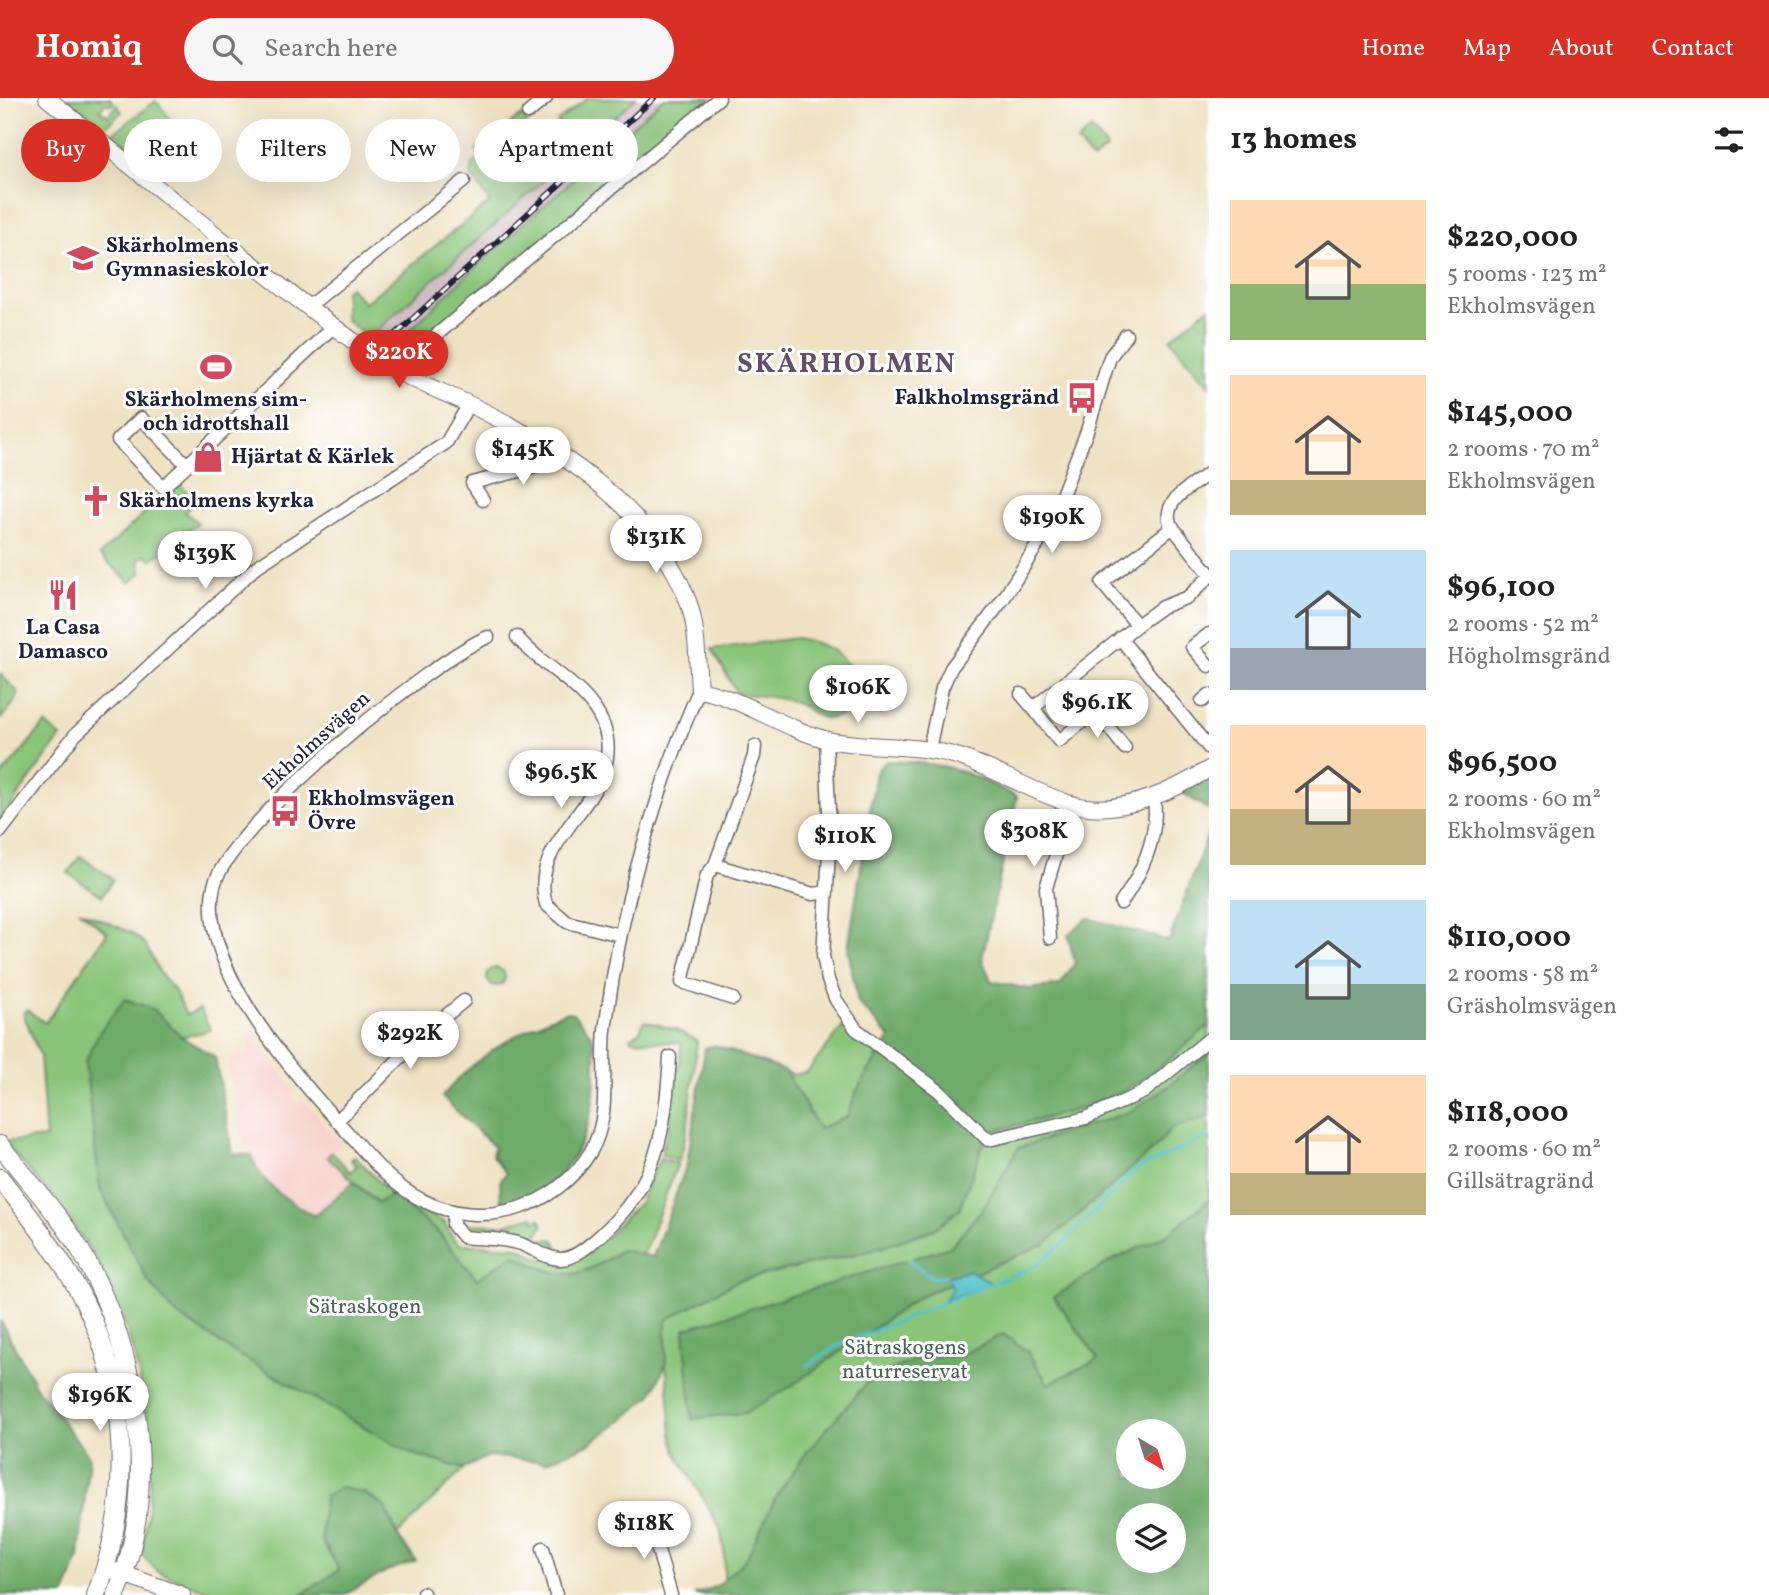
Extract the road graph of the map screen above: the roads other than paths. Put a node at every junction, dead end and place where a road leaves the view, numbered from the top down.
1 (47, 98) edge
2 (546, 98) edge
3 (719, 98) edge
4 (527, 113) dead end
5 (464, 181) dead end
6 (309, 306) junction
7 (334, 326) junction
8 (1126, 335) dead end
9 (397, 368) junction
10 (469, 404) junction
11 (187, 465) junction
12 (543, 465) dead end
13 (1206, 481) edge
14 (483, 500) dead end
15 (1173, 527) junction
16 (1209, 575) edge
17 (1137, 625) junction
18 (1209, 634) edge
19 (517, 636) dead end
20 (488, 637) dead end
21 (1121, 638) junction
22 (1209, 666) edge
23 (1070, 678) junction
24 (699, 690) junction
25 (1021, 694) dead end
26 (1032, 708) junction
27 (1096, 711) junction
28 (826, 739) junction
29 (755, 746) dead end
30 (1125, 748) dead end
31 (1209, 748) edge
32 (929, 749) junction
33 (1209, 769) edge
34 (1154, 799) junction
35 (1070, 804) junction
36 (0, 832) edge
37 (715, 865) junction
38 (827, 892) junction
39 (1121, 903) dead end
40 (620, 935) junction
41 (1050, 938) dead end
42 (733, 999) dead end
43 (464, 1001) dead end
44 (1209, 1039) edge
45 (670, 1057) dead end
46 (337, 1121) junction
47 (0, 1145) edge
48 (0, 1178) edge
49 (454, 1213) junction
50 (649, 1519) dead end
51 (542, 1548) dead end
52 (106, 1568) junction
53 (124, 1575) junction
54 (96, 1595) edge
55 (116, 1595) edge
56 (182, 1595) edge
57 (556, 1595) edge
58 (671, 1595) edge

1 - 6 street, Ekholmsvägen
2 - 4 street
3 - 9 street
5 - 6 street
6 - 7 street, Ekholmsvägen
7 - 9 street, Ekholmsvägen
7 - 11 street
8 - 32 street
9 - 10 street, Ekholmsvägen
10 - 24 street, Ekholmsvägen
10 - 36 street
11 - 11 street
12 - 14 street
13 - 15 street
15 - 16 street
15 - 17 street
16 - 17 street
17 - 21 street
18 - 22 street
19 - 40 street
20 - 46 street, Ekholmsvägen
21 - 23 street
21 - 31 street
23 - 26 street
23 - 27 street
24 - 28 street
24 - 40 street, Ekholmsvägen
25 - 26 street
26 - 27 street
27 - 30 street
28 - 32 street
28 - 38 street
29 - 37 street
32 - 35 street
33 - 34 street
34 - 35 street
34 - 39 street
35 - 41 street
37 - 38 street
37 - 42 street
38 - 44 street
40 - 49 street, Ekholmsvägen
43 - 46 street
45 - 49 street
46 - 49 street, Ekholmsvägen
47 - 53 main road
48 - 52 main road
50 - 58 street
51 - 57 street
52 - 53 street
52 - 54 main road
53 - 55 main road
53 - 56 street

